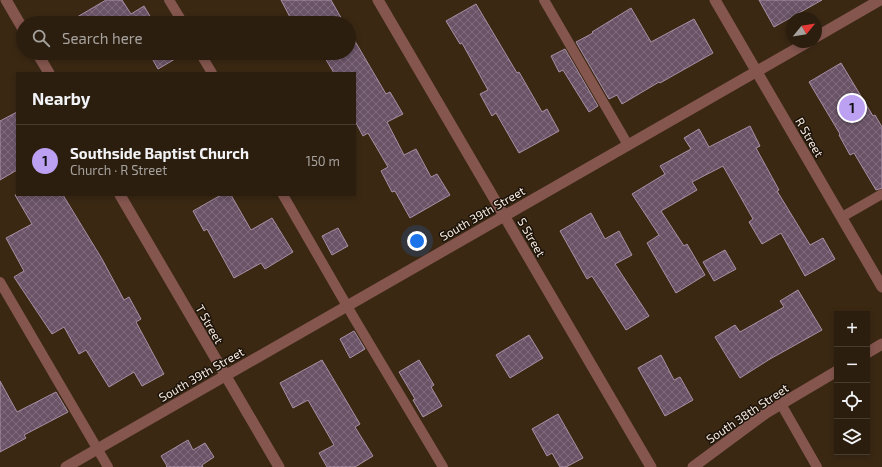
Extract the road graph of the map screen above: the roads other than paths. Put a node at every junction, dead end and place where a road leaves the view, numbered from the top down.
1 (6, 0) edge
2 (170, 0) edge
3 (378, 0) edge
4 (544, 0) edge
5 (715, 0) edge
6 (881, 1) edge
7 (179, 16) edge
8 (16, 17) edge
9 (822, 34) edge
10 (798, 48) edge
11 (41, 60) edge
12 (204, 60) edge
13 (47, 72) edge
14 (211, 72) edge
15 (757, 72) junction
16 (628, 145) junction
17 (882, 194) edge
18 (121, 196) edge
19 (284, 196) edge
20 (504, 215) junction
21 (842, 217) junction
22 (0, 282) edge
23 (882, 287) edge
24 (347, 306) junction
25 (882, 344) edge
26 (870, 351) edge
27 (834, 373) edge
28 (225, 376) junction
29 (781, 404) junction
30 (98, 449) junction
31 (66, 467) edge
32 (108, 467) edge
33 (279, 467) edge
34 (443, 467) edge
35 (651, 467) edge
36 (693, 467) edge
37 (818, 467) edge

1 - 8 street
2 - 7 lane
3 - 20 street, S Street
4 - 16 lane
5 - 15 street, R Street
6 - 9 street
10 - 15 street, South 39th Street
11 - 13 street
12 - 14 lane
15 - 16 street, South 39th Street
15 - 21 street, R Street
16 - 20 street, South 39th Street
17 - 21 lane
18 - 28 street, T Street
19 - 24 lane
20 - 24 street, South 39th Street
20 - 35 street, S Street
21 - 23 street, R Street
22 - 30 lane
24 - 28 street, South 39th Street
24 - 34 lane
25 - 26 street
27 - 29 street, South 38th Street
28 - 30 street, South 39th Street
28 - 33 street, T Street
29 - 36 street, South 38th Street
29 - 37 lane
30 - 31 street, South 39th Street
30 - 32 lane

